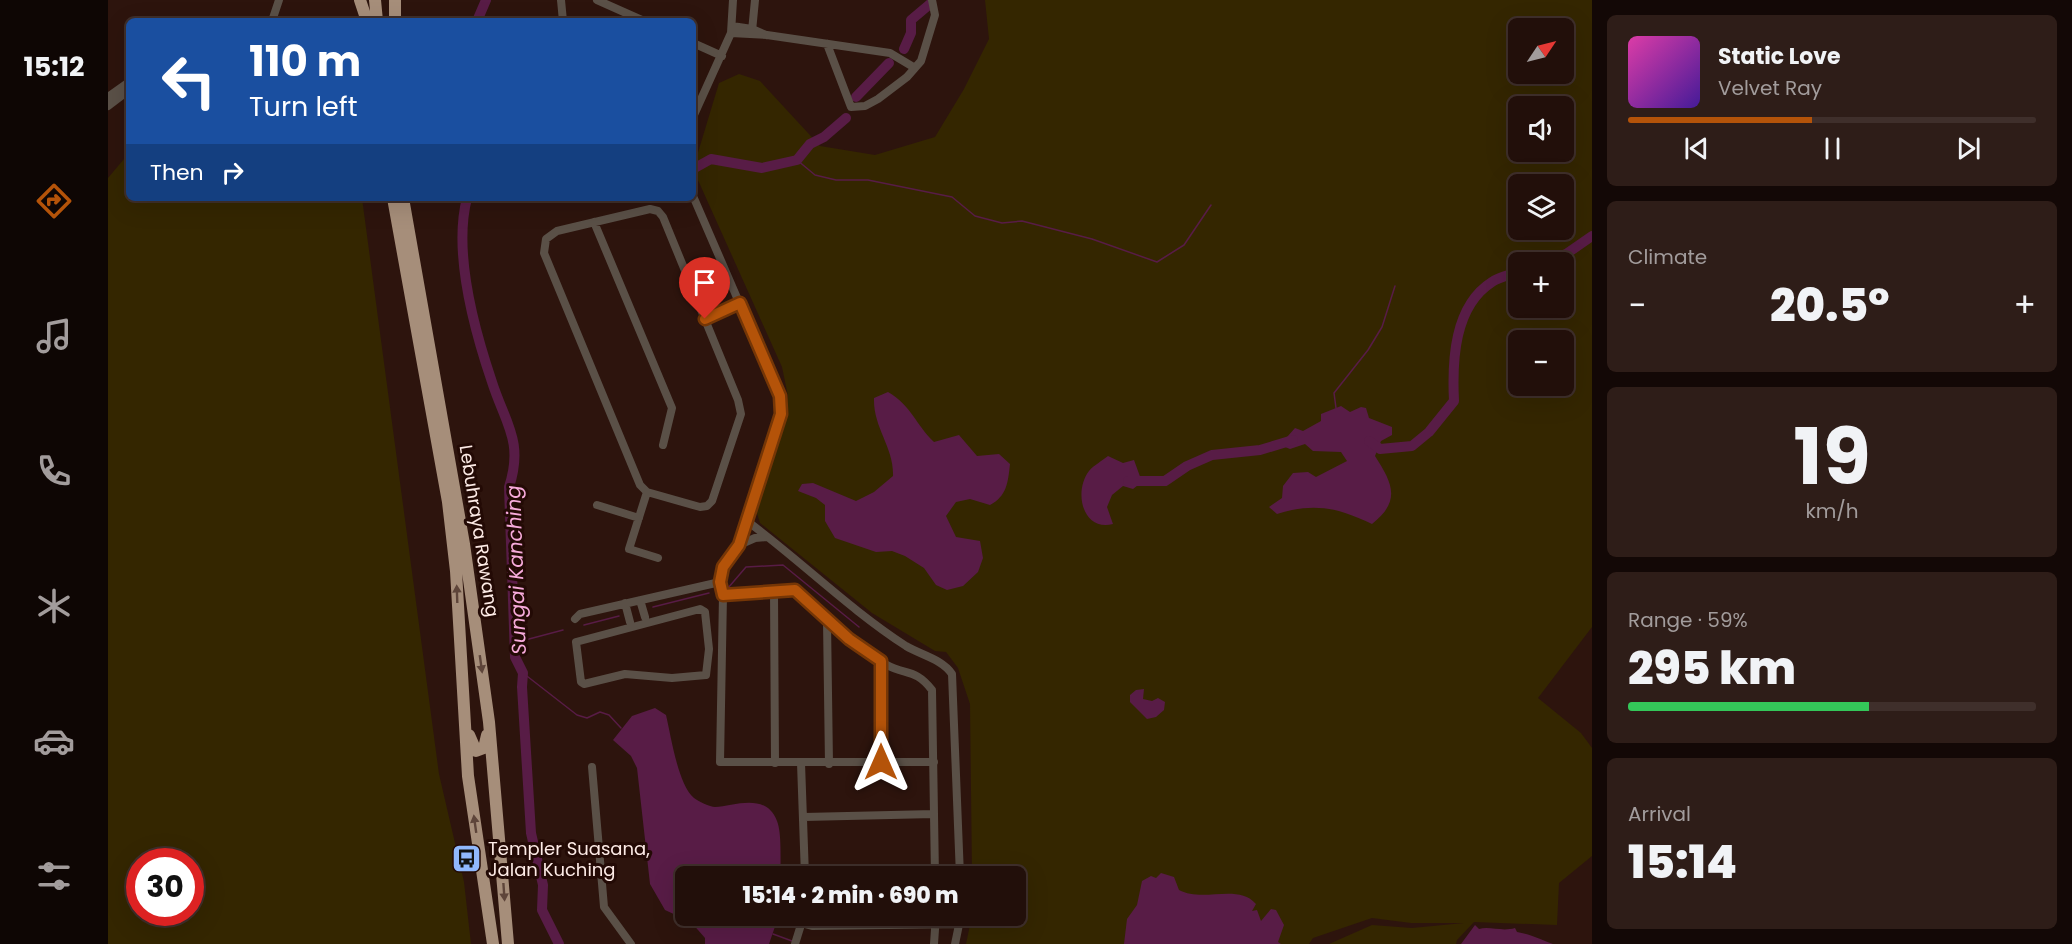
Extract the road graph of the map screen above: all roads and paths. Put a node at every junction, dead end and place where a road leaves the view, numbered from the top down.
1 (279, 0) edge
2 (360, 0) edge
3 (375, 0) edge
4 (395, 0) edge
5 (561, 0) edge
6 (597, 0) edge
7 (733, 0) edge
8 (755, 0) edge
9 (932, 0) edge
10 (273, 18) edge
11 (366, 18) edge
12 (377, 18) edge
13 (395, 18) edge
14 (563, 18) edge
15 (637, 18) edge
16 (731, 30) junction
17 (751, 32) junction
18 (696, 44) edge
19 (827, 44) junction
20 (722, 56) junction
21 (915, 68) junction
22 (126, 84) edge
23 (126, 92) edge
24 (108, 97) edge
25 (696, 105) edge
26 (108, 106) edge
27 (394, 201) edge
28 (404, 201) edge
29 (695, 201) edge
30 (594, 222) junction
31 (740, 303) junction
32 (705, 319) junction
33 (663, 445) dead end
34 (647, 492) junction
35 (597, 505) dead end
36 (639, 519) junction
37 (747, 521) junction
38 (769, 537) junction
39 (739, 545) junction
40 (658, 558) dead end
41 (720, 582) junction
42 (774, 592) junction
43 (723, 595) junction
44 (640, 600) junction
45 (625, 603) junction
46 (574, 620) dead end
47 (827, 621) junction
48 (576, 642) joint
49 (881, 661) junction
50 (463, 717) junction
51 (489, 722) junction
52 (881, 762) junction
53 (934, 762) junction
54 (801, 763) junction
55 (775, 764) junction
56 (830, 764) junction
57 (592, 767) dead end
58 (934, 814) junction
59 (804, 817) junction
60 (806, 866) edge
61 (935, 866) edge
62 (960, 866) edge
63 (800, 926) edge
64 (936, 926) edge
65 (960, 926) edge
66 (493, 944) edge
67 (508, 944) edge
68 (632, 944) edge
69 (795, 944) edge
70 (934, 944) edge
71 (955, 944) edge

1 - 10 street
2 - 11 highway
3 - 12 highway
4 - 13 highway
5 - 14 street
6 - 15 street
7 - 16 street
8 - 17 street
9 - 21 street
16 - 17 street
16 - 20 street
17 - 19 street
18 - 20 street
19 - 21 street
19 - 21 street
20 - 25 street
22 - 24 street
23 - 26 street
50 -> 27 highway, Lebuhraya Rawang
28 -> 51 highway, Lebuhraya Rawang
29 - 31 street
30 - 32 street
30 - 33 street
30 - 34 street
31 - 32 street
31 - 37 street
32 - 34 street
34 - 36 street
35 - 36 street
36 - 40 street
37 - 38 street
37 - 39 street
38 - 39 street
38 - 62 street
39 - 41 street
41 - 43 street
41 - 44 street
42 - 43 street
42 - 47 street
42 - 55 street
43 - 55 street
44 - 45 street
44 - 45 street
45 - 46 street
47 - 49 street
47 - 56 street
48 - 48 street
49 - 52 street
49 - 53 street
50 - 51 highway
66 -> 50 highway, Lebuhraya Rawang
51 -> 67 highway, Lebuhraya Rawang
52 - 53 street
52 - 56 street
53 - 58 street
54 - 55 street
54 - 56 street
54 - 59 street
57 - 68 street
58 - 59 street
58 - 61 street
59 - 60 street
63 - 69 street
64 - 70 street
65 - 71 street

